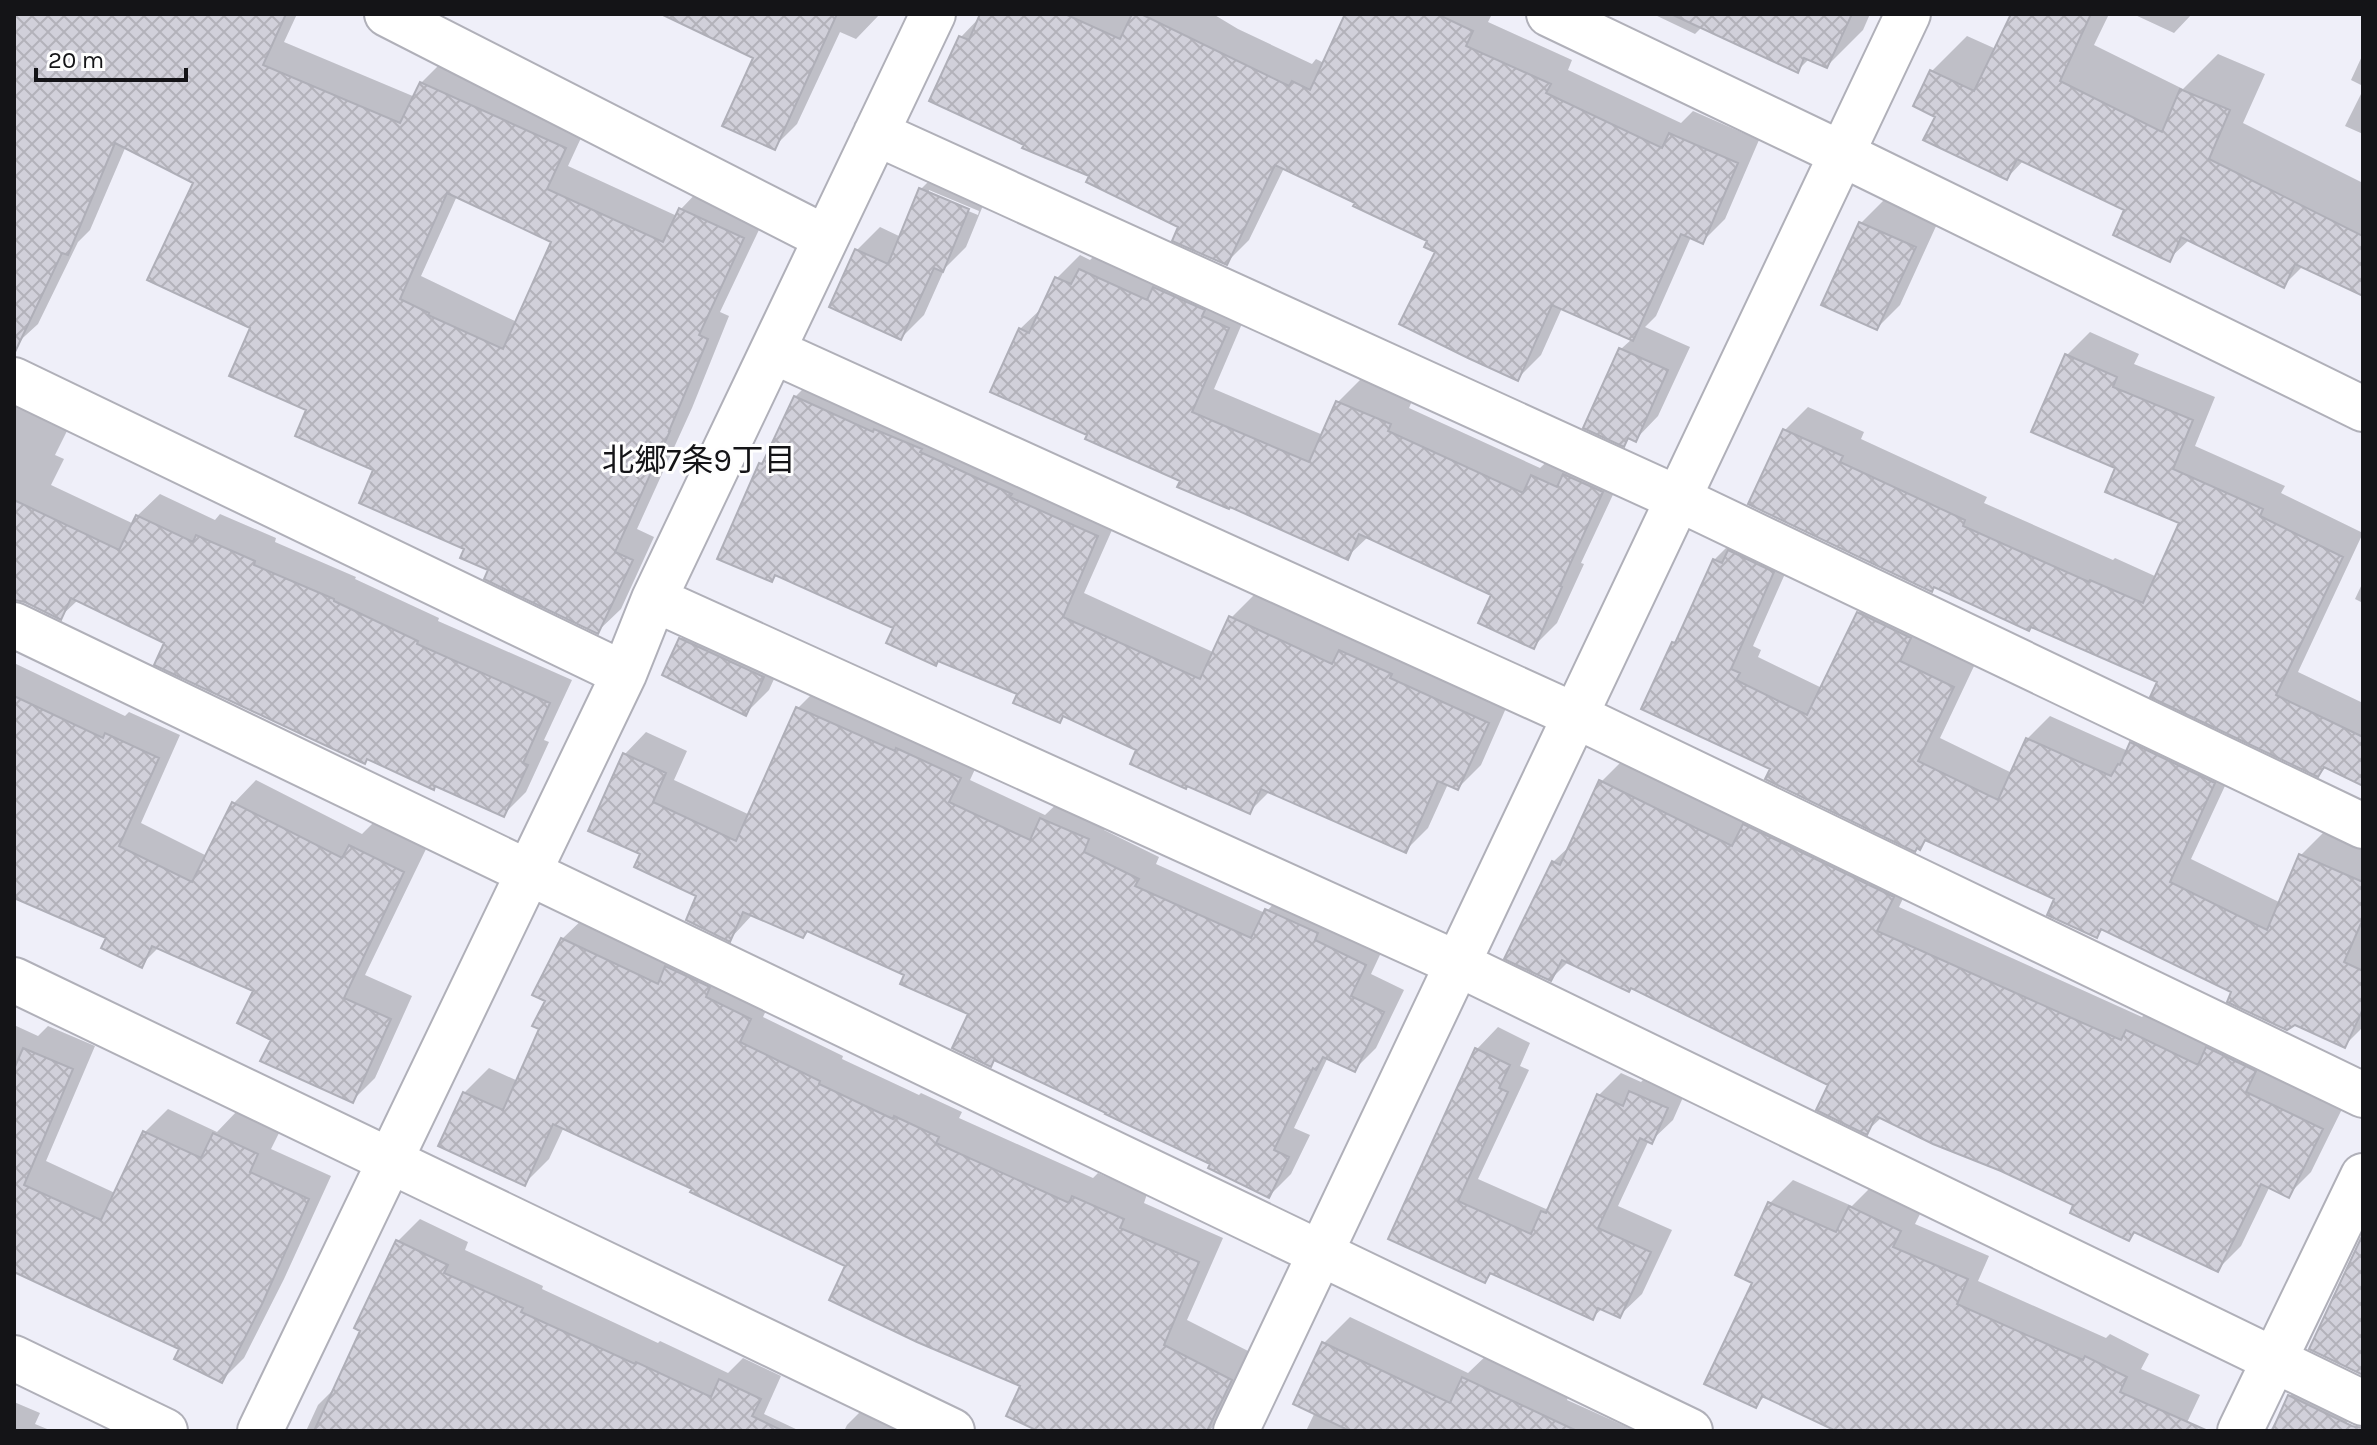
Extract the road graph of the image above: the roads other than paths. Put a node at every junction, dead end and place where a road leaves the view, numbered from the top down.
1 (387, 14) edge
2 (933, 14) edge
3 (1549, 14) edge
4 (1908, 14) edge
5 (876, 133) junction
6 (1842, 154) junction
7 (826, 238) junction
8 (773, 351) junction
9 (14, 380) edge
10 (2363, 409) edge
11 (1679, 499) junction
12 (654, 599) junction
13 (14, 625) edge
14 (624, 674) junction
15 (1576, 716) junction
16 (2363, 826) edge
17 (528, 873) junction
18 (1458, 964) junction
19 (14, 980) edge
20 (2363, 1095) edge
21 (390, 1160) junction
22 (2363, 1176) edge
23 (1321, 1253) junction
24 (14, 1358) edge
25 (2274, 1361) junction
26 (2363, 1403) edge
27 (165, 1431) edge
28 (260, 1431) edge
29 (952, 1431) edge
30 (1236, 1431) edge
31 (1690, 1431) edge
32 (2240, 1431) edge

1 - 7 street
2 - 5 street
3 - 6 street
4 - 6 street
5 - 7 street
5 - 11 street
6 - 10 street
6 - 11 street
7 - 8 street
8 - 12 street
8 - 15 street
9 - 14 street
11 - 15 street
11 - 16 street
12 - 14 street
12 - 18 street
13 - 17 street
14 - 17 street
15 - 18 street
15 - 20 street
17 - 21 street
17 - 23 street
18 - 23 street
18 - 25 street
19 - 21 street
21 - 28 street
21 - 29 street
22 - 25 street
23 - 30 street
23 - 31 street
24 - 27 street
25 - 26 street
25 - 32 street

